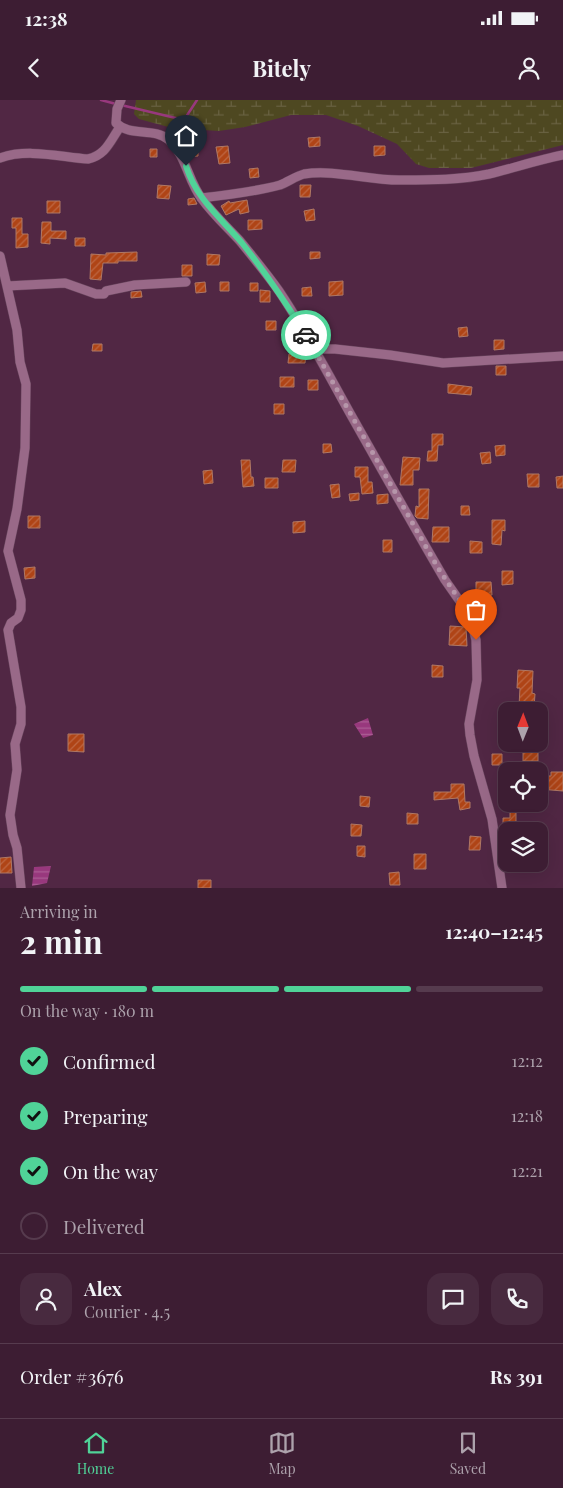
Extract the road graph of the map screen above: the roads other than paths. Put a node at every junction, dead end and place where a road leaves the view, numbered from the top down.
1 (121, 100) edge
2 (120, 127) junction
3 (563, 155) edge
4 (0, 158) edge
5 (201, 198) junction
6 (0, 256) edge
7 (186, 282) dead end
8 (7, 286) junction
9 (314, 349) junction
10 (563, 356) edge
11 (21, 888) edge
12 (502, 888) edge

1 - 2 street
2 - 4 street
2 - 5 street
3 - 5 street
5 - 9 street
6 - 8 street
7 - 8 street
8 - 11 street
9 - 10 street
9 - 12 street

